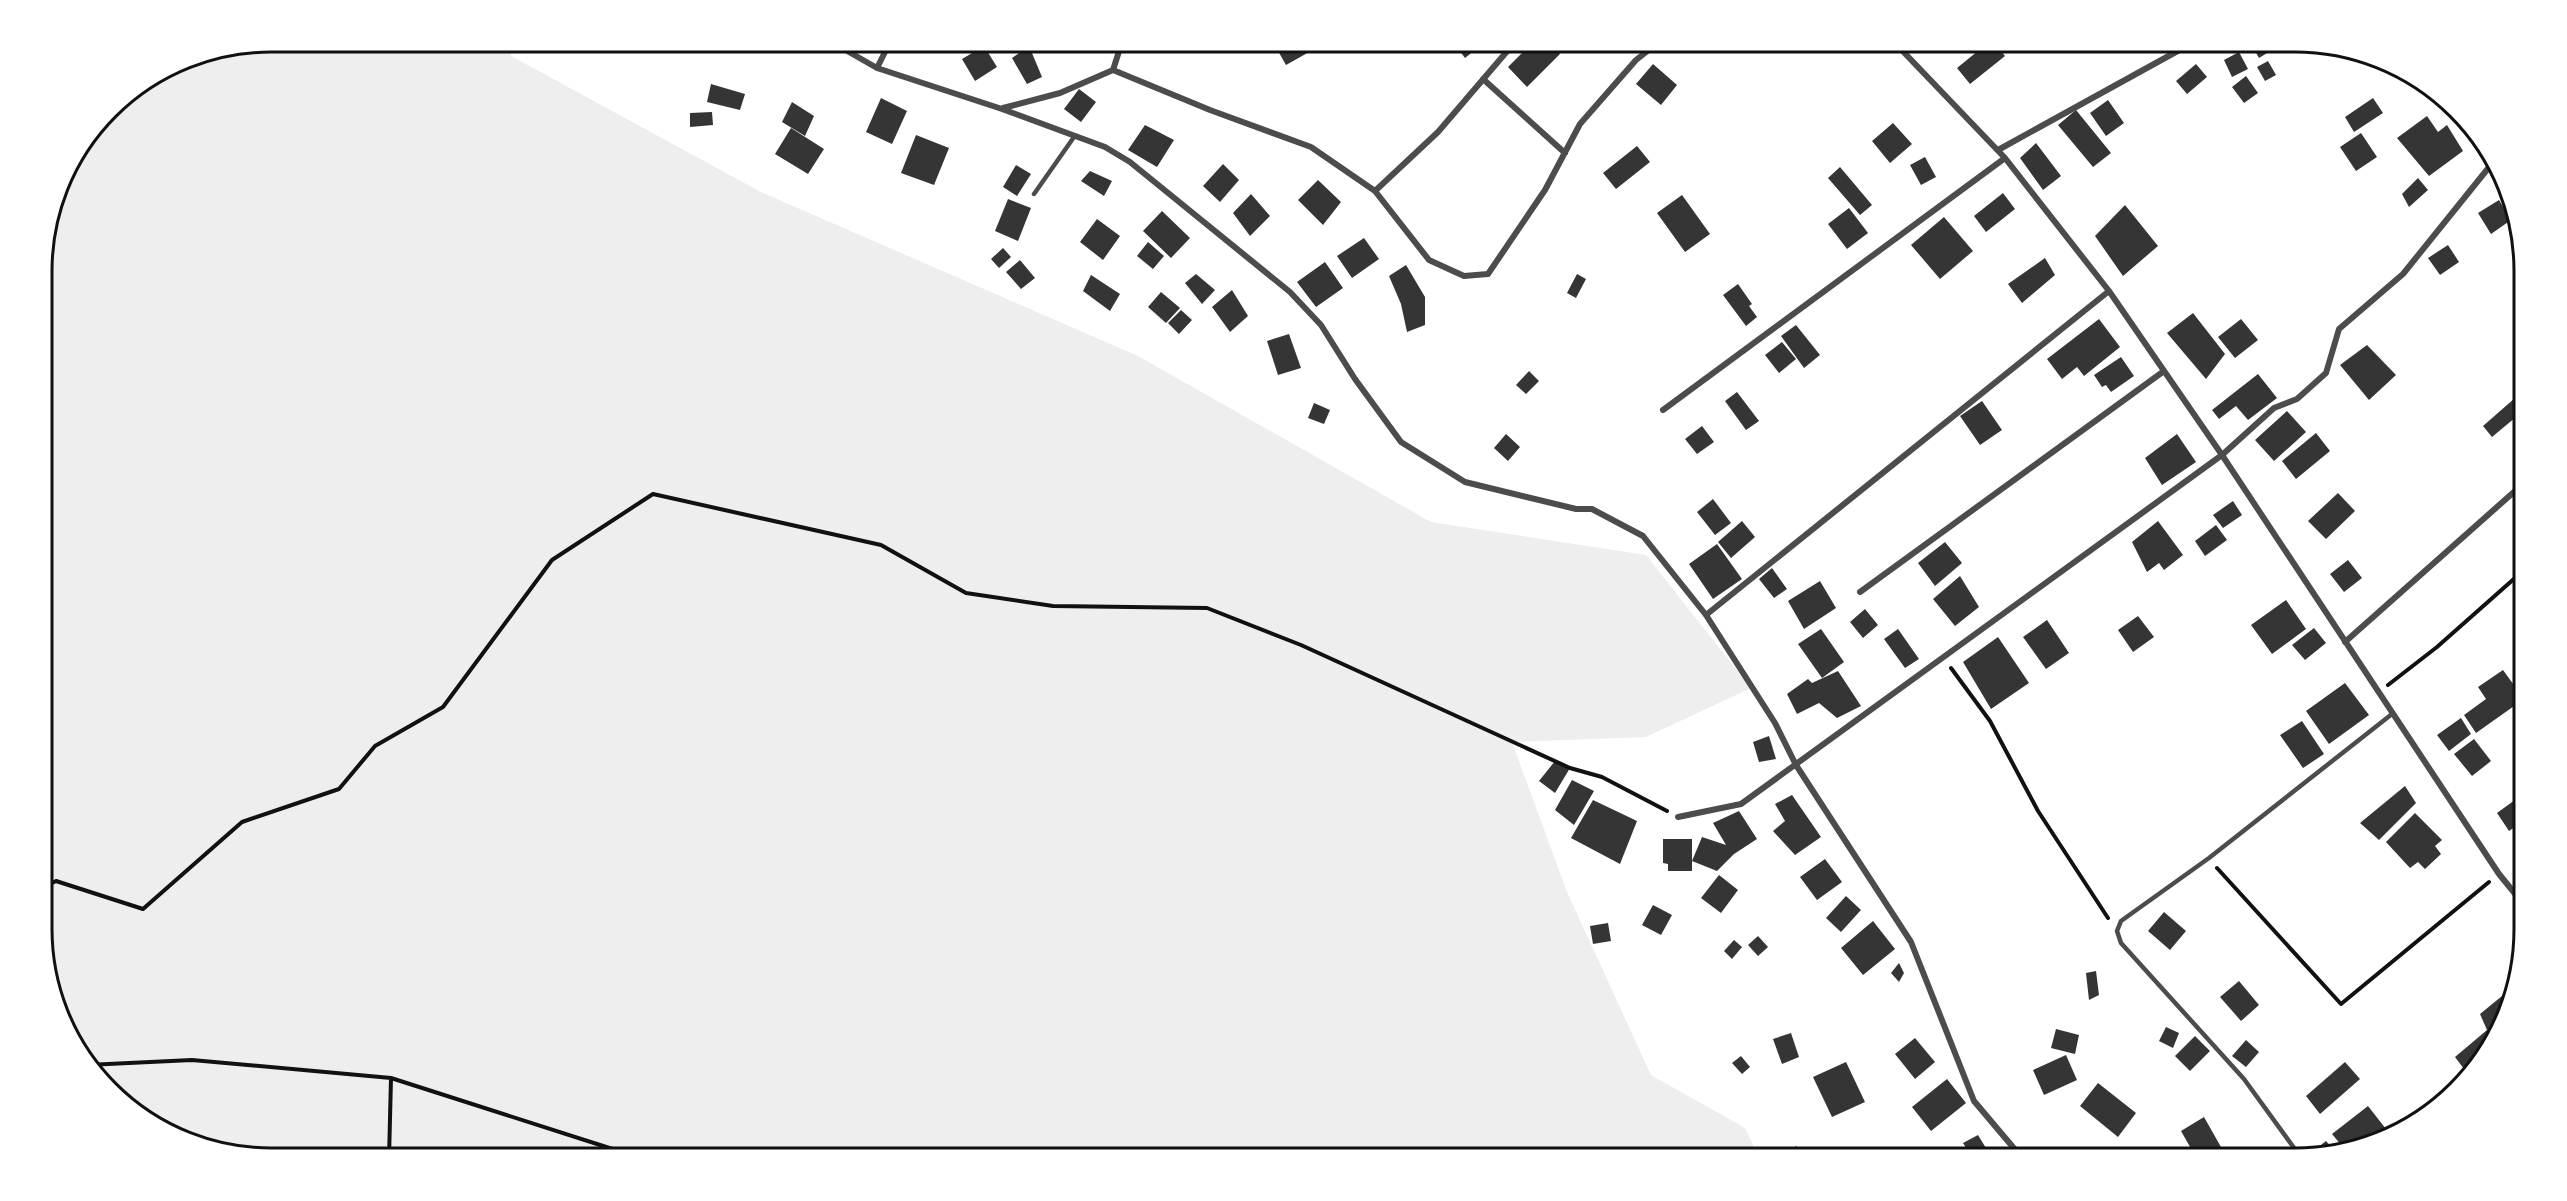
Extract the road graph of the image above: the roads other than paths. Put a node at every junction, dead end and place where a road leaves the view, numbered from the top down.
1 (849, 52) edge
2 (885, 52) edge
3 (1119, 52) edge
4 (1506, 52) edge
5 (1646, 52) edge
6 (1904, 52) edge
7 (2176, 52) edge
8 (877, 68) junction
9 (1113, 69) junction
10 (1483, 79) junction
11 (1002, 109) junction
12 (1074, 137) junction
13 (1998, 150) junction
14 (1565, 153) junction
15 (2006, 158) junction
16 (2488, 168) edge
17 (1375, 191) junction
18 (1034, 194) dead end
19 (2109, 291) junction
20 (2164, 371) junction
21 (1664, 410) dead end
22 (2222, 455) junction
23 (2514, 492) edge
24 (1860, 592) dead end
25 (1706, 615) junction
26 (2345, 642) junction
27 (2392, 714) junction
28 (1796, 765) junction
29 (1678, 817) road end
30 (2514, 892) edge
31 (2014, 1148) edge
32 (2294, 1148) edge

1 - 8 street
2 - 8 street
3 - 9 street
4 - 10 street
5 - 14 street
6 - 13 street
7 - 13 street
8 - 11 street
9 - 11 street
9 - 17 street
10 - 14 street
10 - 17 street
11 - 12 street
12 - 18 lane
12 - 25 street
13 - 15 street
14 - 17 street
15 - 19 street
15 - 21 street
16 - 22 street
19 - 20 street
19 - 25 street
20 - 22 street
20 - 24 street
22 - 26 street
22 - 28 street
23 - 26 street
25 - 28 street
26 - 27 street
27 - 30 street
27 - 32 lane
28 - 29 street
28 - 31 street

